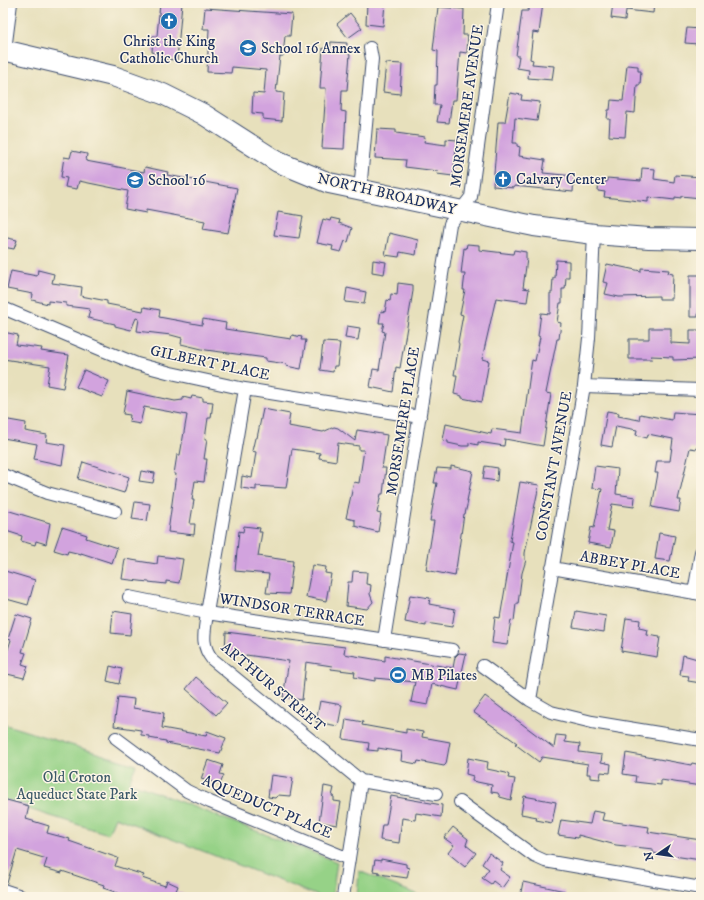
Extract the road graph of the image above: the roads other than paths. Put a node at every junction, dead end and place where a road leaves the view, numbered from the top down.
1 (9, 3) edge
2 (498, 3) edge
3 (370, 48) dead end
4 (3, 50) edge
5 (360, 191) junction
6 (461, 211) junction
7 (594, 234) junction
8 (701, 239) edge
9 (3, 308) edge
10 (584, 386) junction
11 (245, 389) junction
12 (701, 390) edge
13 (420, 417) junction
14 (3, 475) edge
15 (115, 511) dead end
16 (701, 552) edge
17 (552, 568) junction
18 (698, 594) edge
19 (128, 597) dead end
20 (207, 613) junction
21 (384, 640) junction
22 (452, 650) dead end
23 (483, 666) dead end
24 (530, 700) junction
25 (116, 738) dead end
26 (701, 740) edge
27 (361, 781) junction
28 (436, 794) dead end
29 (460, 802) dead end
30 (349, 859) junction
31 (701, 888) edge
32 (3, 892) edge
33 (18, 897) edge
34 (343, 897) edge

1 - 4 street
2 - 6 street, MORSEMERE AVENUE
3 - 5 street
4 - 5 main road, NORTH BROADWAY
5 - 6 main road, NORTH BROADWAY
6 - 7 main road, NORTH BROADWAY
6 - 13 street, MORSEMERE PLACE
7 - 8 main road, NORTH BROADWAY
7 - 10 street, CONSTANT AVENUE
9 - 11 street, GILBERT PLACE
10 - 12 street
10 - 17 street, CONSTANT AVENUE
11 - 13 street, GILBERT PLACE
11 - 20 street, ARTHUR STREET
13 - 21 street, MORSEMERE PLACE
14 - 15 street
16 - 18 street
17 - 18 street, ABBEY PLACE
17 - 24 street, CONSTANT AVENUE
19 - 20 street, WINDSOR TERRACE
20 - 21 street, WINDSOR TERRACE
20 - 27 street, ARTHUR STREET
21 - 22 street, WINDSOR TERRACE
23 - 24 street
24 - 26 street
25 - 30 street, AQUEDUCT PLACE
27 - 28 street
27 - 30 street
29 - 31 street
30 - 34 street
32 - 33 street

